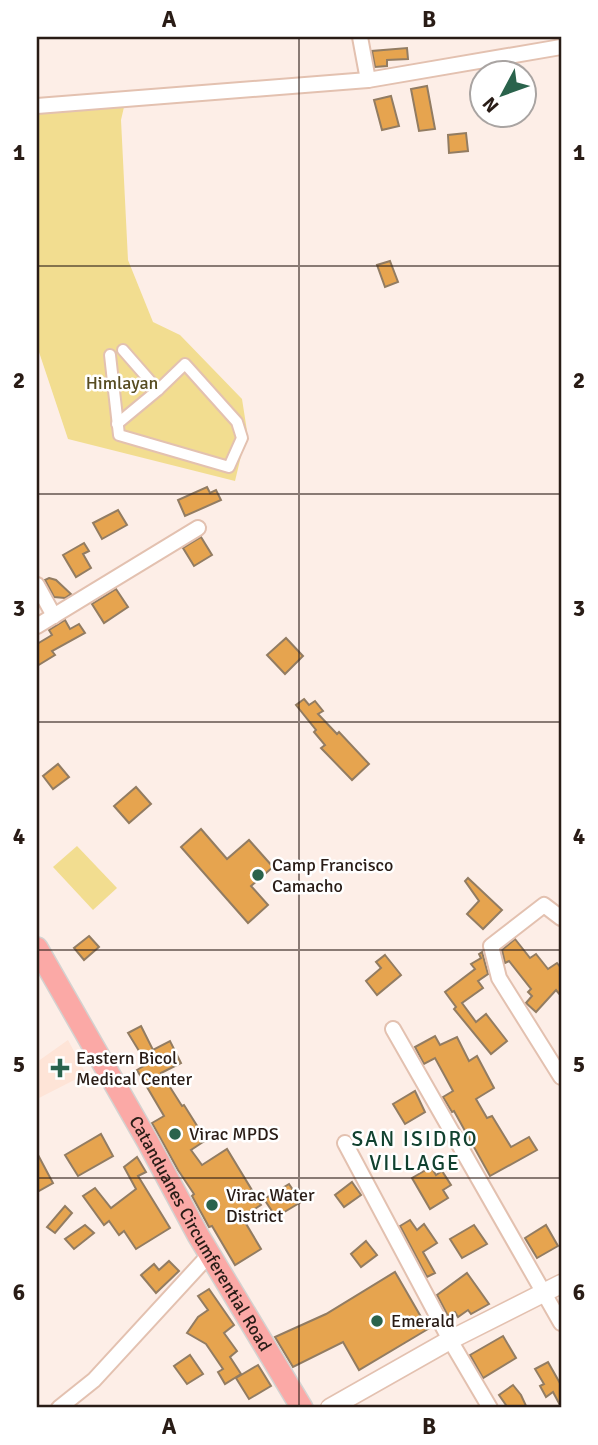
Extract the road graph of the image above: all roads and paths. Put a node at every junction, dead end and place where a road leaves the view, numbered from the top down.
1 (360, 37) edge
2 (561, 47) edge
3 (368, 80) junction
4 (37, 106) edge
5 (122, 349) dead end
6 (110, 355) dead end
7 (158, 390) junction
8 (117, 424) junction
9 (198, 528) dead end
10 (37, 585) edge
11 (54, 616) junction
12 (37, 626) edge
13 (561, 918) edge
14 (37, 948) edge
15 (393, 1030) dead end
16 (561, 1077) edge
17 (345, 1143) dead end
18 (209, 1255) junction
19 (561, 1284) edge
20 (543, 1292) junction
21 (561, 1323) edge
22 (450, 1340) junction
23 (59, 1408) edge
24 (302, 1408) edge
25 (330, 1408) edge
26 (490, 1408) edge

1 - 3 street
2 - 3 street
3 - 4 street
5 - 7 street
6 - 8 street
7 - 8 street
7 - 8 street
9 - 11 street
10 - 11 street
11 - 12 street
13 - 16 street
14 - 18 main road, Catanduanes Circumferential Road
15 - 20 street
17 - 22 street
18 - 23 street
18 - 24 main road, Catanduanes Circumferential Road
19 - 20 street
20 - 21 street
20 - 22 street
22 - 25 street
22 - 26 street

